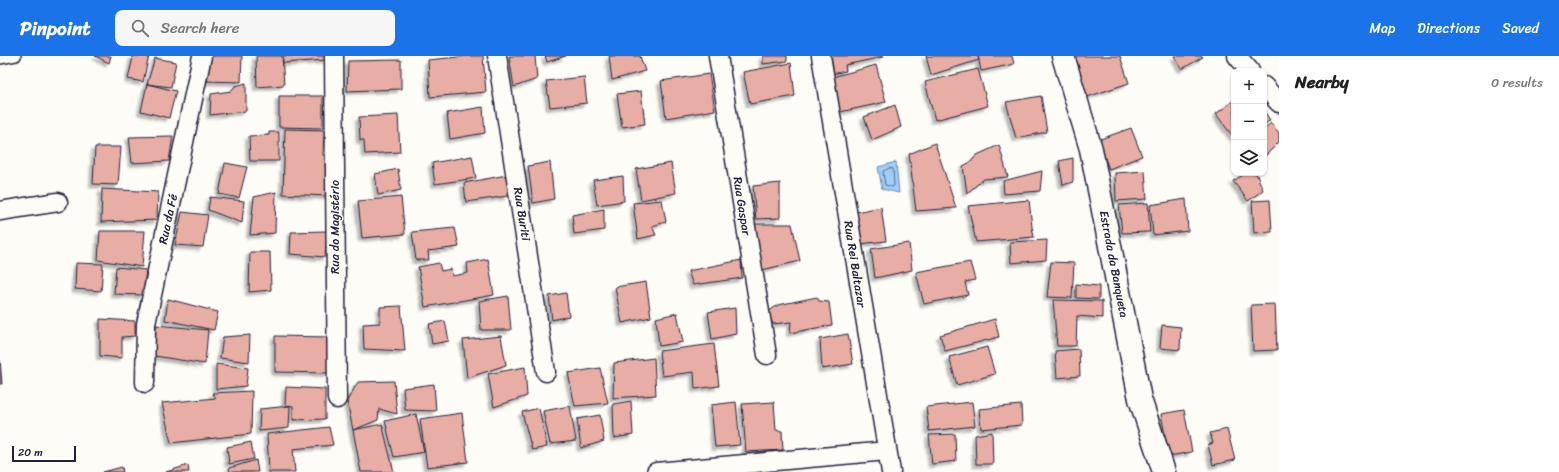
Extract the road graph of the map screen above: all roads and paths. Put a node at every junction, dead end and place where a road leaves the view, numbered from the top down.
1 (16, 56) edge
2 (202, 56) edge
3 (334, 56) edge
4 (497, 56) edge
5 (718, 56) edge
6 (821, 56) edge
7 (1063, 56) edge
8 (1237, 56) edge
9 (0, 59) edge
10 (1247, 68) edge
11 (1267, 89) edge
12 (1279, 103) edge
13 (58, 202) dead end
14 (0, 211) edge
15 (767, 356) dead end
16 (546, 372) dead end
17 (145, 383) dead end
18 (337, 399) dead end
19 (887, 451) junction
20 (656, 472) edge
21 (891, 472) edge
22 (1164, 472) edge

1 - 9 lane
2 - 17 street, Rua da Fé
3 - 18 street, Rua do Magistério
4 - 16 street, Rua Buriti
5 - 15 street, Rua Gaspar
6 - 19 street, Rua Rei Baltazar
7 - 22 street, Estrada da Banqueta
8 - 10 street
11 - 12 street
13 - 14 street
19 - 20 street
19 - 21 street, Rua Rei Baltazar

